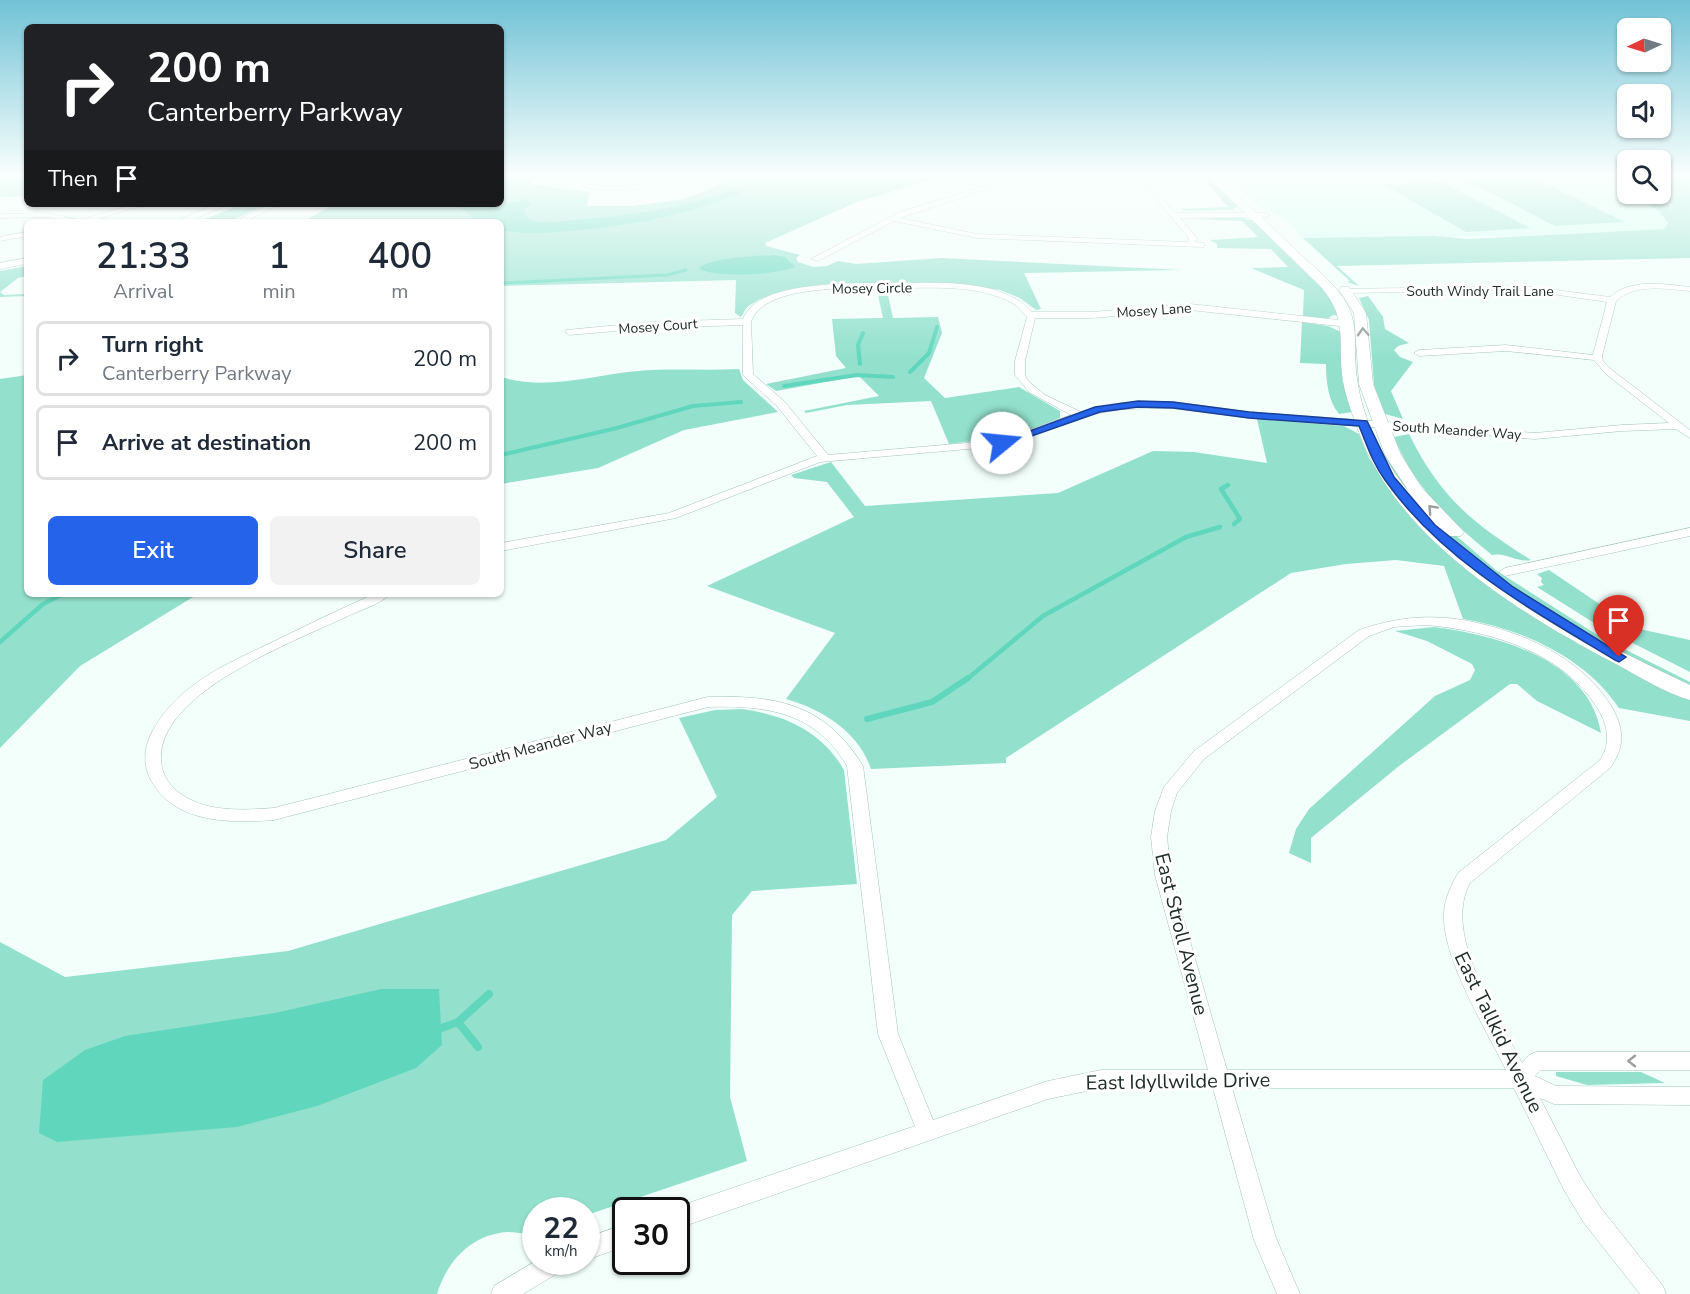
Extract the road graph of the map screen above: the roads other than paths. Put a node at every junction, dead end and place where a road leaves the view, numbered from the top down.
1 (857, 237) edge
2 (1014, 237) edge
3 (1193, 237) edge
4 (1280, 237) edge
5 (1285, 237) edge
6 (1054, 240) joint
7 (1192, 242) junction
8 (1201, 244) dead end
9 (815, 259) dead end
10 (24, 264) edge
11 (0, 268) edge
12 (1690, 289) edge
13 (1346, 291) junction
14 (1612, 300) junction
15 (1030, 315) junction
16 (747, 322) junction
17 (1348, 324) junction
18 (569, 332) dead end
19 (1419, 353) dead end
20 (1598, 358) junction
21 (1081, 416) junction
22 (1372, 424) junction
23 (1679, 426) junction
24 (1690, 435) edge
25 (824, 458) junction
26 (1690, 532) edge
27 (504, 545) edge
28 (1505, 572) junction
29 (378, 597) edge
30 (1483, 629) joint
31 (1690, 679) edge
32 (1690, 693) edge
33 (1690, 1061) edge
34 (1220, 1079) junction
35 (1521, 1079) junction
36 (1690, 1096) edge
37 (927, 1131) junction
38 (690, 1213) edge
39 (533, 1275) edge
40 (502, 1294) edge
41 (1289, 1294) edge
42 (1655, 1294) edge

1 - 9 street
2 - 6 street
3 - 7 street
4 - 17 street
5 - 13 street
6 - 7 street
7 - 8 street
10 - 11 street
12 - 14 street
13 - 14 street, South Windy Trail Lane
22 -> 13 street
14 - 20 street
15 - 16 street, Mosey Circle
15 - 17 street, Mosey Lane
15 - 21 street
16 - 18 street, Mosey Court
16 - 25 street
17 - 22 street
19 - 20 street
20 - 23 street
21 - 22 street, South Meander Way
21 - 25 street, South Meander Way
22 - 23 street, South Meander Way
28 -> 22 street
22 - 32 street
23 - 24 street
25 - 27 street, South Meander Way
26 - 28 street
28 - 31 street
29 - 37 street, South Meander Way
30 - 34 street, East Stroll Avenue
30 - 35 street, East Tallkid Avenue
33 -> 35 street
34 - 35 street, East Idyllwilde Drive
34 - 37 street, East Idyllwilde Drive
34 - 41 street, East Stroll Avenue
35 - 36 street, East Idyllwilde Drive
35 - 42 street, East Tallkid Avenue
37 - 38 street, East Idyllwilde Drive
39 - 40 street

